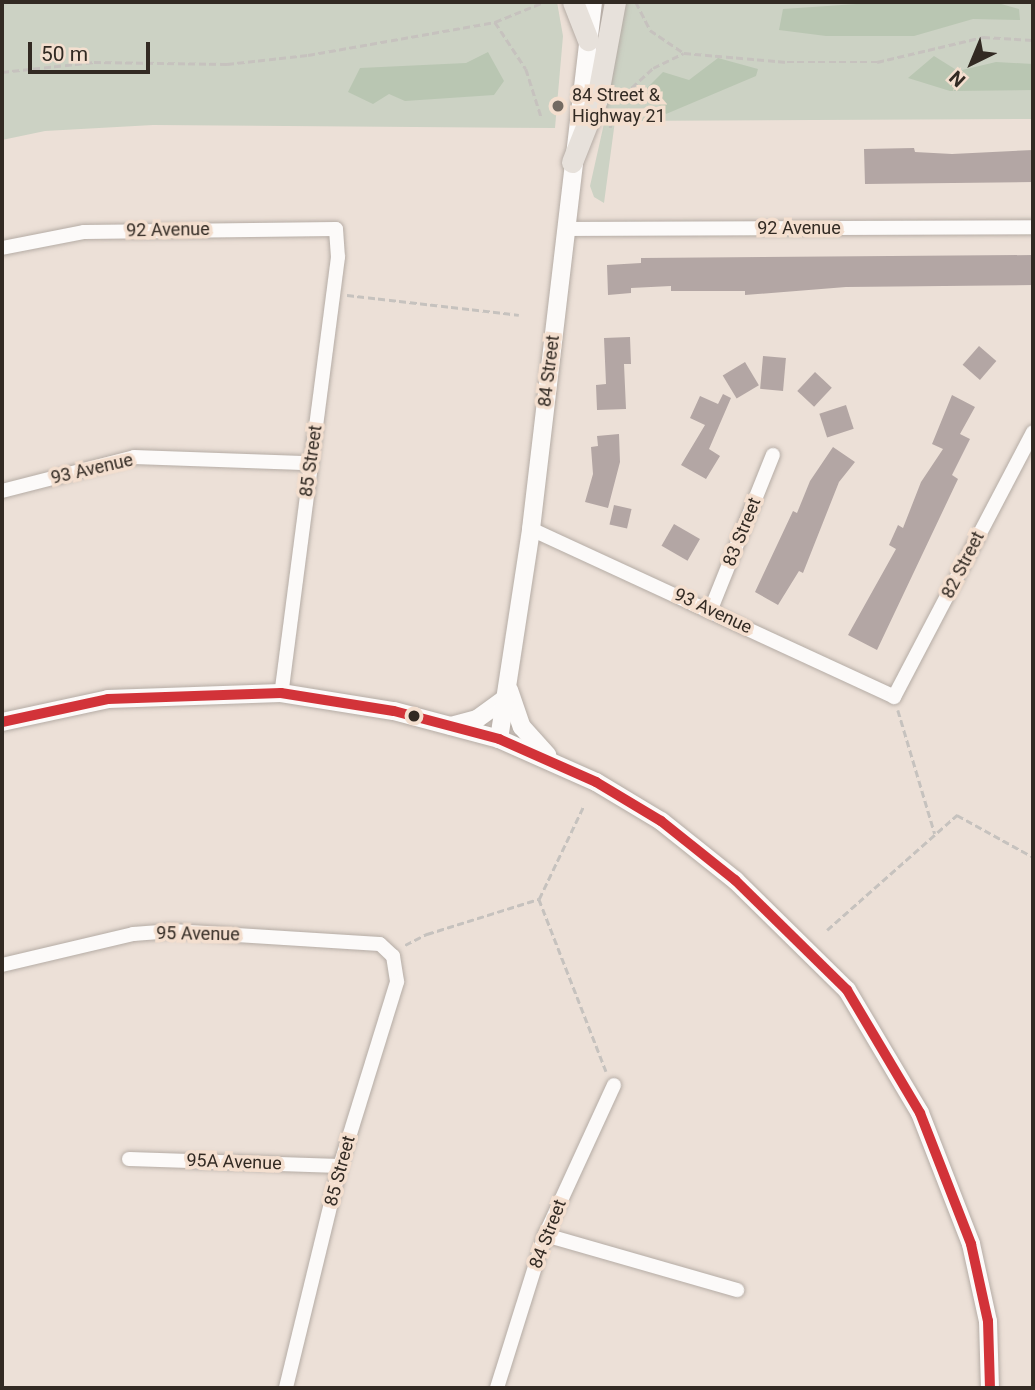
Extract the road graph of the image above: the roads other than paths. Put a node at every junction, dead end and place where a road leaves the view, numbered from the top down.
1 (573, 2) edge
2 (593, 2) edge
3 (615, 2) edge
4 (588, 40) junction
5 (572, 162) junction
6 (1033, 227) edge
7 (336, 229) joint
8 (565, 229) junction
9 (2, 248) edge
10 (1032, 432) edge
11 (773, 455) dead end
12 (310, 463) junction
13 (2, 491) edge
14 (531, 529) junction
15 (710, 609) junction
16 (506, 691) junction
17 (281, 693) junction
18 (894, 697) joint
19 (2, 722) edge
20 (451, 726) junction
21 (499, 739) junction
22 (556, 764) junction
23 (392, 955) joint
24 (2, 965) edge
25 (614, 1085) road end
26 (129, 1159) dead end
27 (340, 1166) junction
28 (545, 1235) junction
29 (737, 1290) dead end
30 (286, 1388) edge
31 (497, 1388) edge
32 (990, 1388) edge

1 - 4 main road
2 - 4 street, 84 Street
3 - 5 main road
4 - 5 street, 84 Street
5 - 8 street, 84 Street
6 - 8 street, 92 Avenue
7 - 9 street, 92 Avenue
7 - 12 street, 85 Street
8 - 14 street, 84 Street
10 - 18 street, 82 Street
11 - 15 street, 83 Street
12 - 13 street, 93 Avenue
12 - 17 street, 85 Street
14 - 15 street, 93 Avenue
14 - 16 street, 84 Street
15 - 18 street, 93 Avenue
16 - 20 street
16 - 21 street, 84 Street
16 - 22 street
17 - 19 street
17 - 20 street
20 - 21 street
21 - 22 street
22 - 32 street
23 - 24 street, 95 Avenue
23 - 27 street, 85 Street
25 - 28 street, 84 Street
26 - 27 street, 95A Avenue
27 - 30 street, 85 Street
28 - 29 street
28 - 31 street, 84 Street

